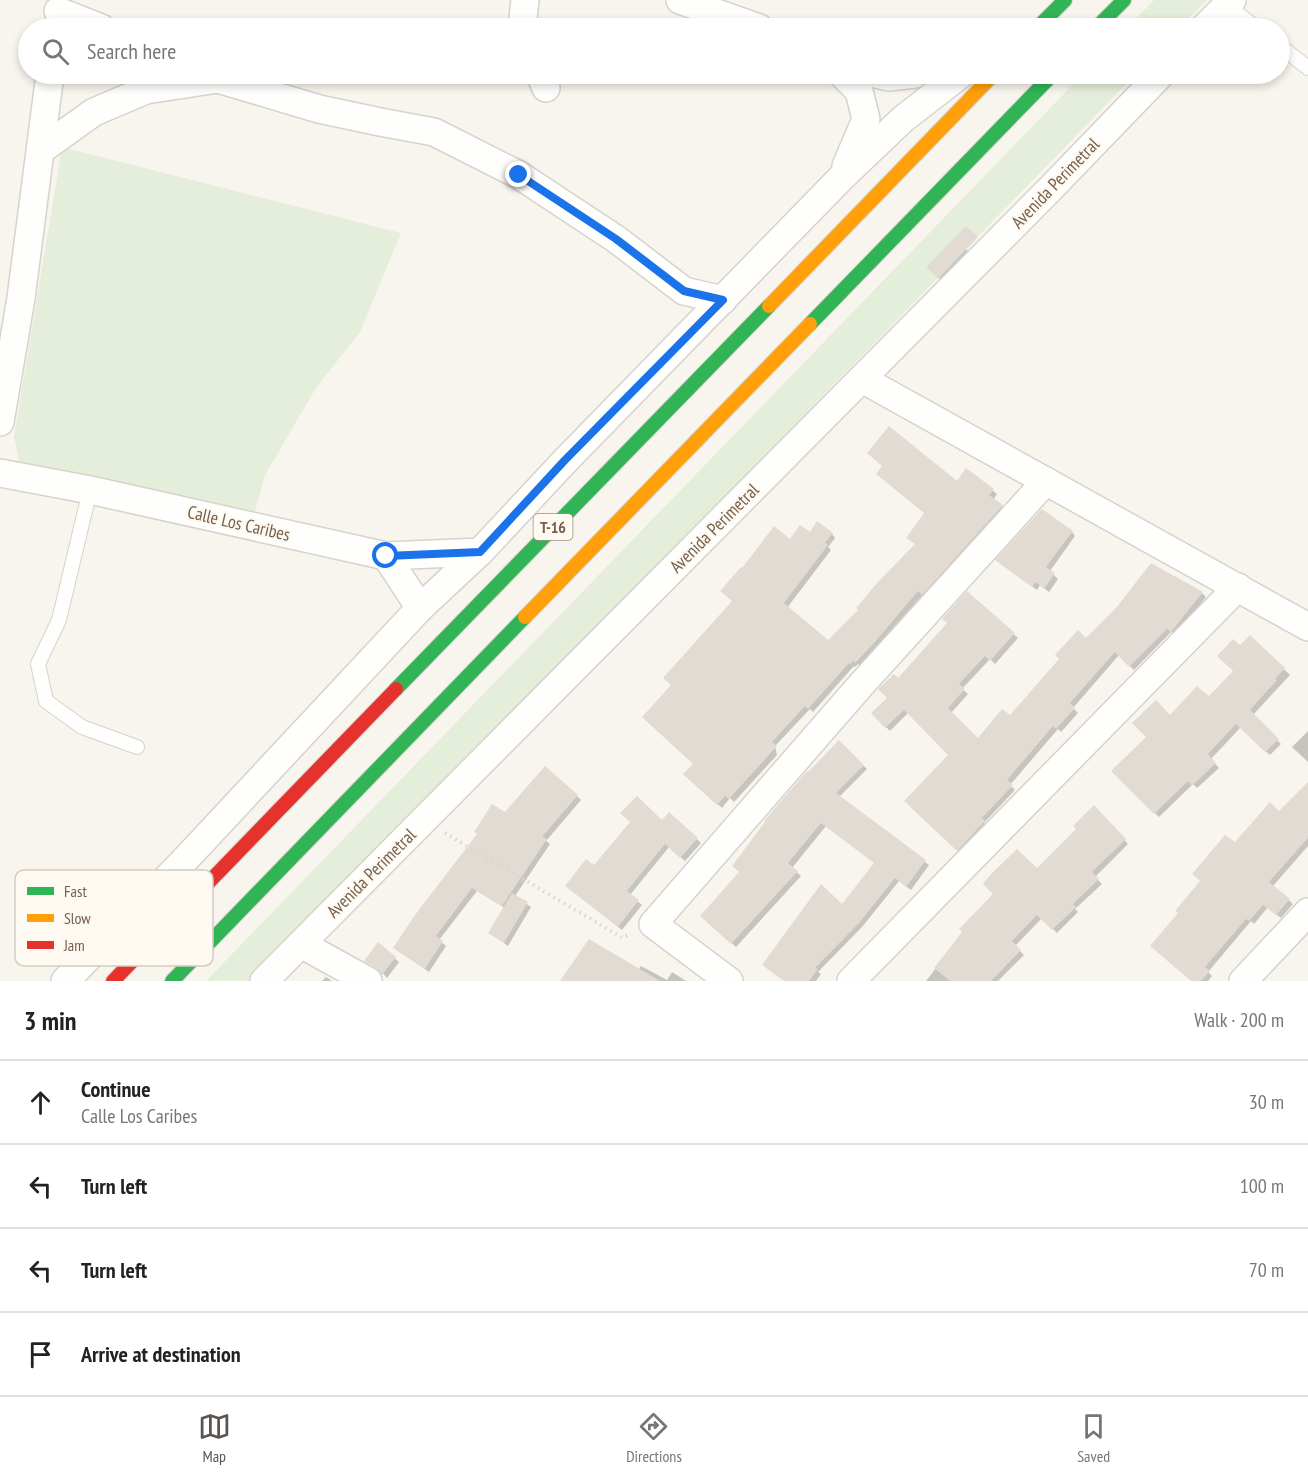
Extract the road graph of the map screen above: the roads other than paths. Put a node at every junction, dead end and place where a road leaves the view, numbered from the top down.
1 (525, 0) edge
2 (680, 0) edge
3 (1065, 0) edge
4 (1124, 0) edge
5 (1229, 3) edge
6 (523, 18) edge
7 (731, 18) edge
8 (1048, 18) edge
9 (1106, 18) edge
10 (1214, 18) edge
11 (1246, 18) edge
12 (1290, 54) edge
13 (1308, 68) edge
14 (49, 84) edge
15 (174, 84) edge
16 (238, 84) edge
17 (852, 84) edge
18 (948, 84) edge
19 (984, 84) edge
20 (1043, 84) edge
21 (1151, 84) edge
22 (41, 150) junction
23 (841, 178) junction
24 (723, 300) junction
25 (862, 379) junction
26 (0, 422) edge
27 (0, 473) edge
28 (1046, 481) junction
29 (90, 490) junction
30 (480, 552) junction
31 (386, 556) junction
32 (1238, 587) junction
33 (420, 608) junction
34 (1308, 627) edge
35 (137, 747) dead end
36 (174, 870) edge
37 (213, 878) edge
38 (1308, 912) edge
39 (213, 939) edge
40 (301, 944) junction
41 (80, 966) edge
42 (128, 966) edge
43 (187, 966) edge
44 (65, 981) edge
45 (113, 981) edge
46 (172, 981) edge
47 (264, 981) edge
48 (368, 981) edge
49 (729, 981) edge
50 (851, 981) edge
51 (1243, 981) edge

1 - 6 street
2 - 7 street
3 - 8 highway
4 - 9 highway
5 - 10 street
5 - 11 lane
12 - 13 lane
14 - 22 street
15 - 22 street
16 - 24 street
17 - 23 street
18 - 23 street
19 - 37 highway, T-16
20 - 39 highway, T-16
21 - 25 street, Avenida Perimetral
22 - 26 street
23 - 24 street
24 - 30 street
25 - 28 street
25 - 40 street, Avenida Perimetral
27 - 29 street, Calle Los Caribes
28 - 32 street
28 - 49 street
29 - 31 street, Calle Los Caribes
29 - 35 lane
30 - 31 street, Calle Los Caribes
30 - 33 street
31 - 33 street
32 - 34 street
32 - 50 street
33 - 36 street
38 - 51 street
40 - 47 street, Avenida Perimetral
40 - 48 street
41 - 44 street
42 - 45 highway, T-16
43 - 46 highway, T-16

